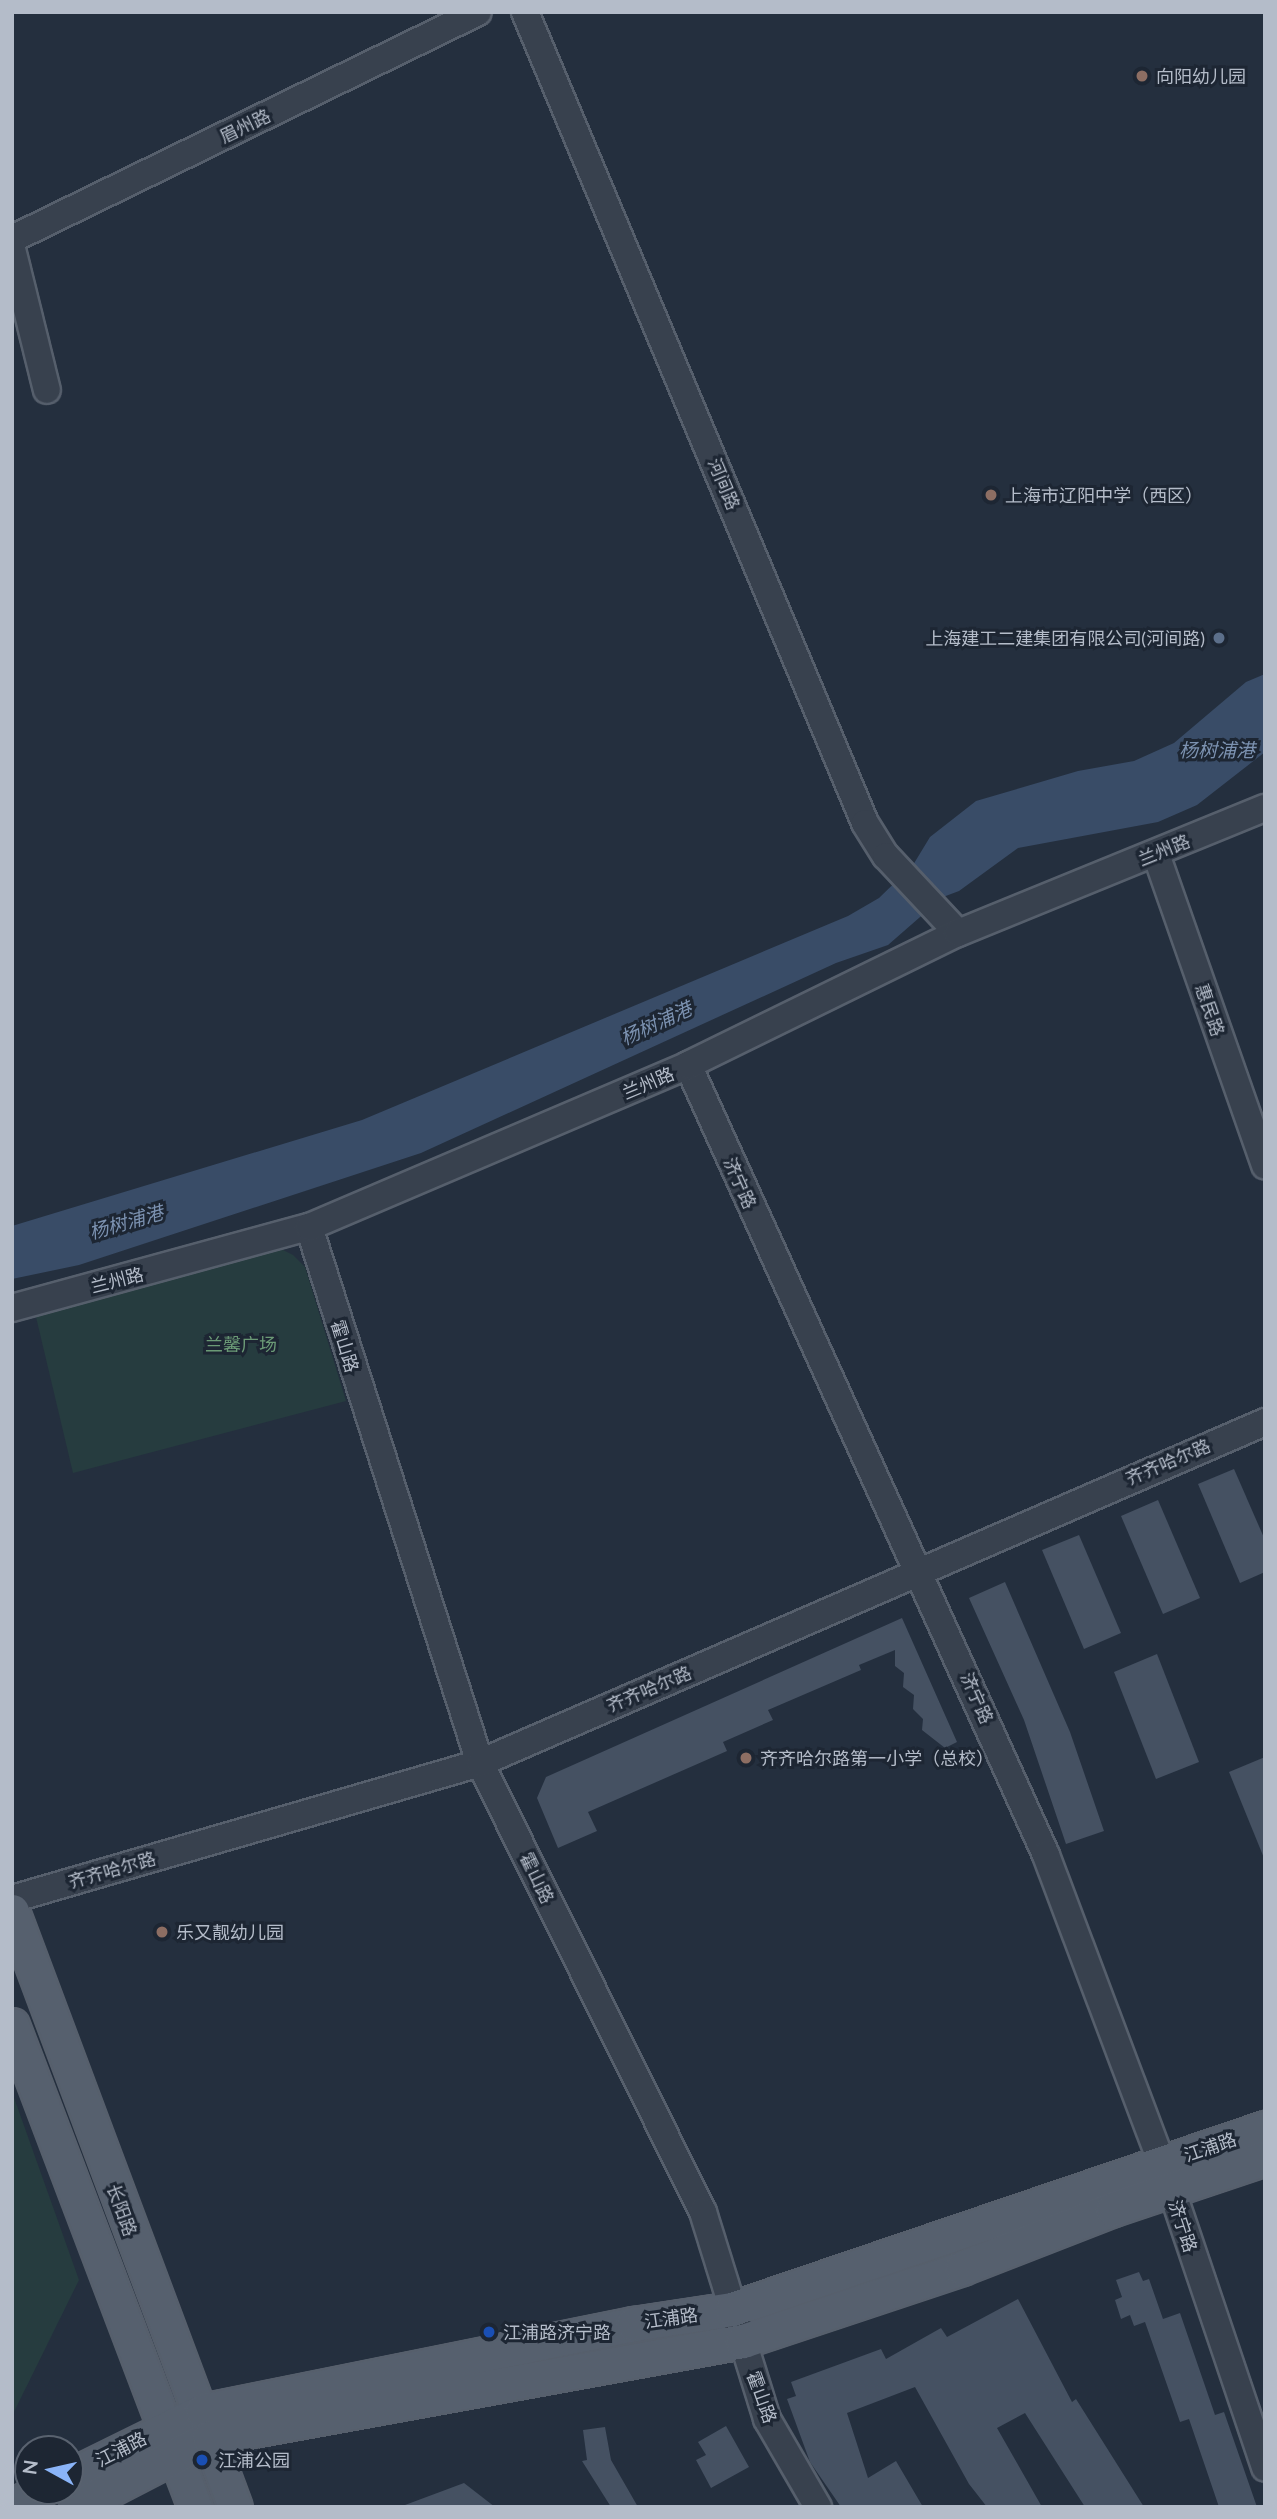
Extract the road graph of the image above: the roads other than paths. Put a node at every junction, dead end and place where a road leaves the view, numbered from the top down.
1 (478, 12) edge
2 (525, 12) edge
3 (12, 239) edge
4 (12, 248) edge
5 (47, 390) dead end
6 (1265, 808) edge
7 (1156, 854) junction
8 (958, 933) junction
9 (688, 1066) junction
10 (1265, 1165) edge
11 (309, 1227) junction
12 (12, 1308) edge
13 (1265, 1422) edge
14 (921, 1572) junction
15 (480, 1763) junction
16 (12, 1899) edge
17 (12, 1911) edge
18 (12, 2025) edge
19 (1265, 2128) edge
20 (1265, 2158) edge
21 (1166, 2176) junction
22 (732, 2309) junction
23 (743, 2341) junction
24 (205, 2424) junction
25 (170, 2440) junction
26 (1265, 2468) edge
27 (84, 2471) edge
28 (76, 2507) edge
29 (195, 2507) edge
30 (235, 2507) edge
31 (818, 2507) edge

1 - 3 street, 眉州路
2 - 8 street, 河间路
4 - 5 street
6 - 7 street, 兰州路
7 - 8 street, 兰州路
7 - 10 street, 惠民路
8 - 9 street, 兰州路
9 - 11 street, 兰州路
9 - 14 street, 济宁路
11 - 12 street, 兰州路
11 - 15 street, 霍山路
13 - 14 street, 齐齐哈尔路
14 - 15 street, 齐齐哈尔路
14 - 21 street, 济宁路
15 - 16 street, 齐齐哈尔路
15 - 22 street, 霍山路
17 - 24 main road, 长阳路
18 - 25 main road, 长阳路
19 - 21 main road, 江浦路
20 - 21 main road, 江浦路
21 - 22 main road, 江浦路
21 - 23 main road, 江浦路
21 - 26 street, 济宁路
22 - 23 street, 霍山路
22 - 24 main road, 江浦路
23 - 24 main road, 江浦路
23 - 31 street, 霍山路
24 - 25 main road, 江浦路
24 - 30 main road, 长阳路
25 - 27 main road, 江浦路
25 - 28 main road, 江浦路
25 - 29 main road, 长阳路

